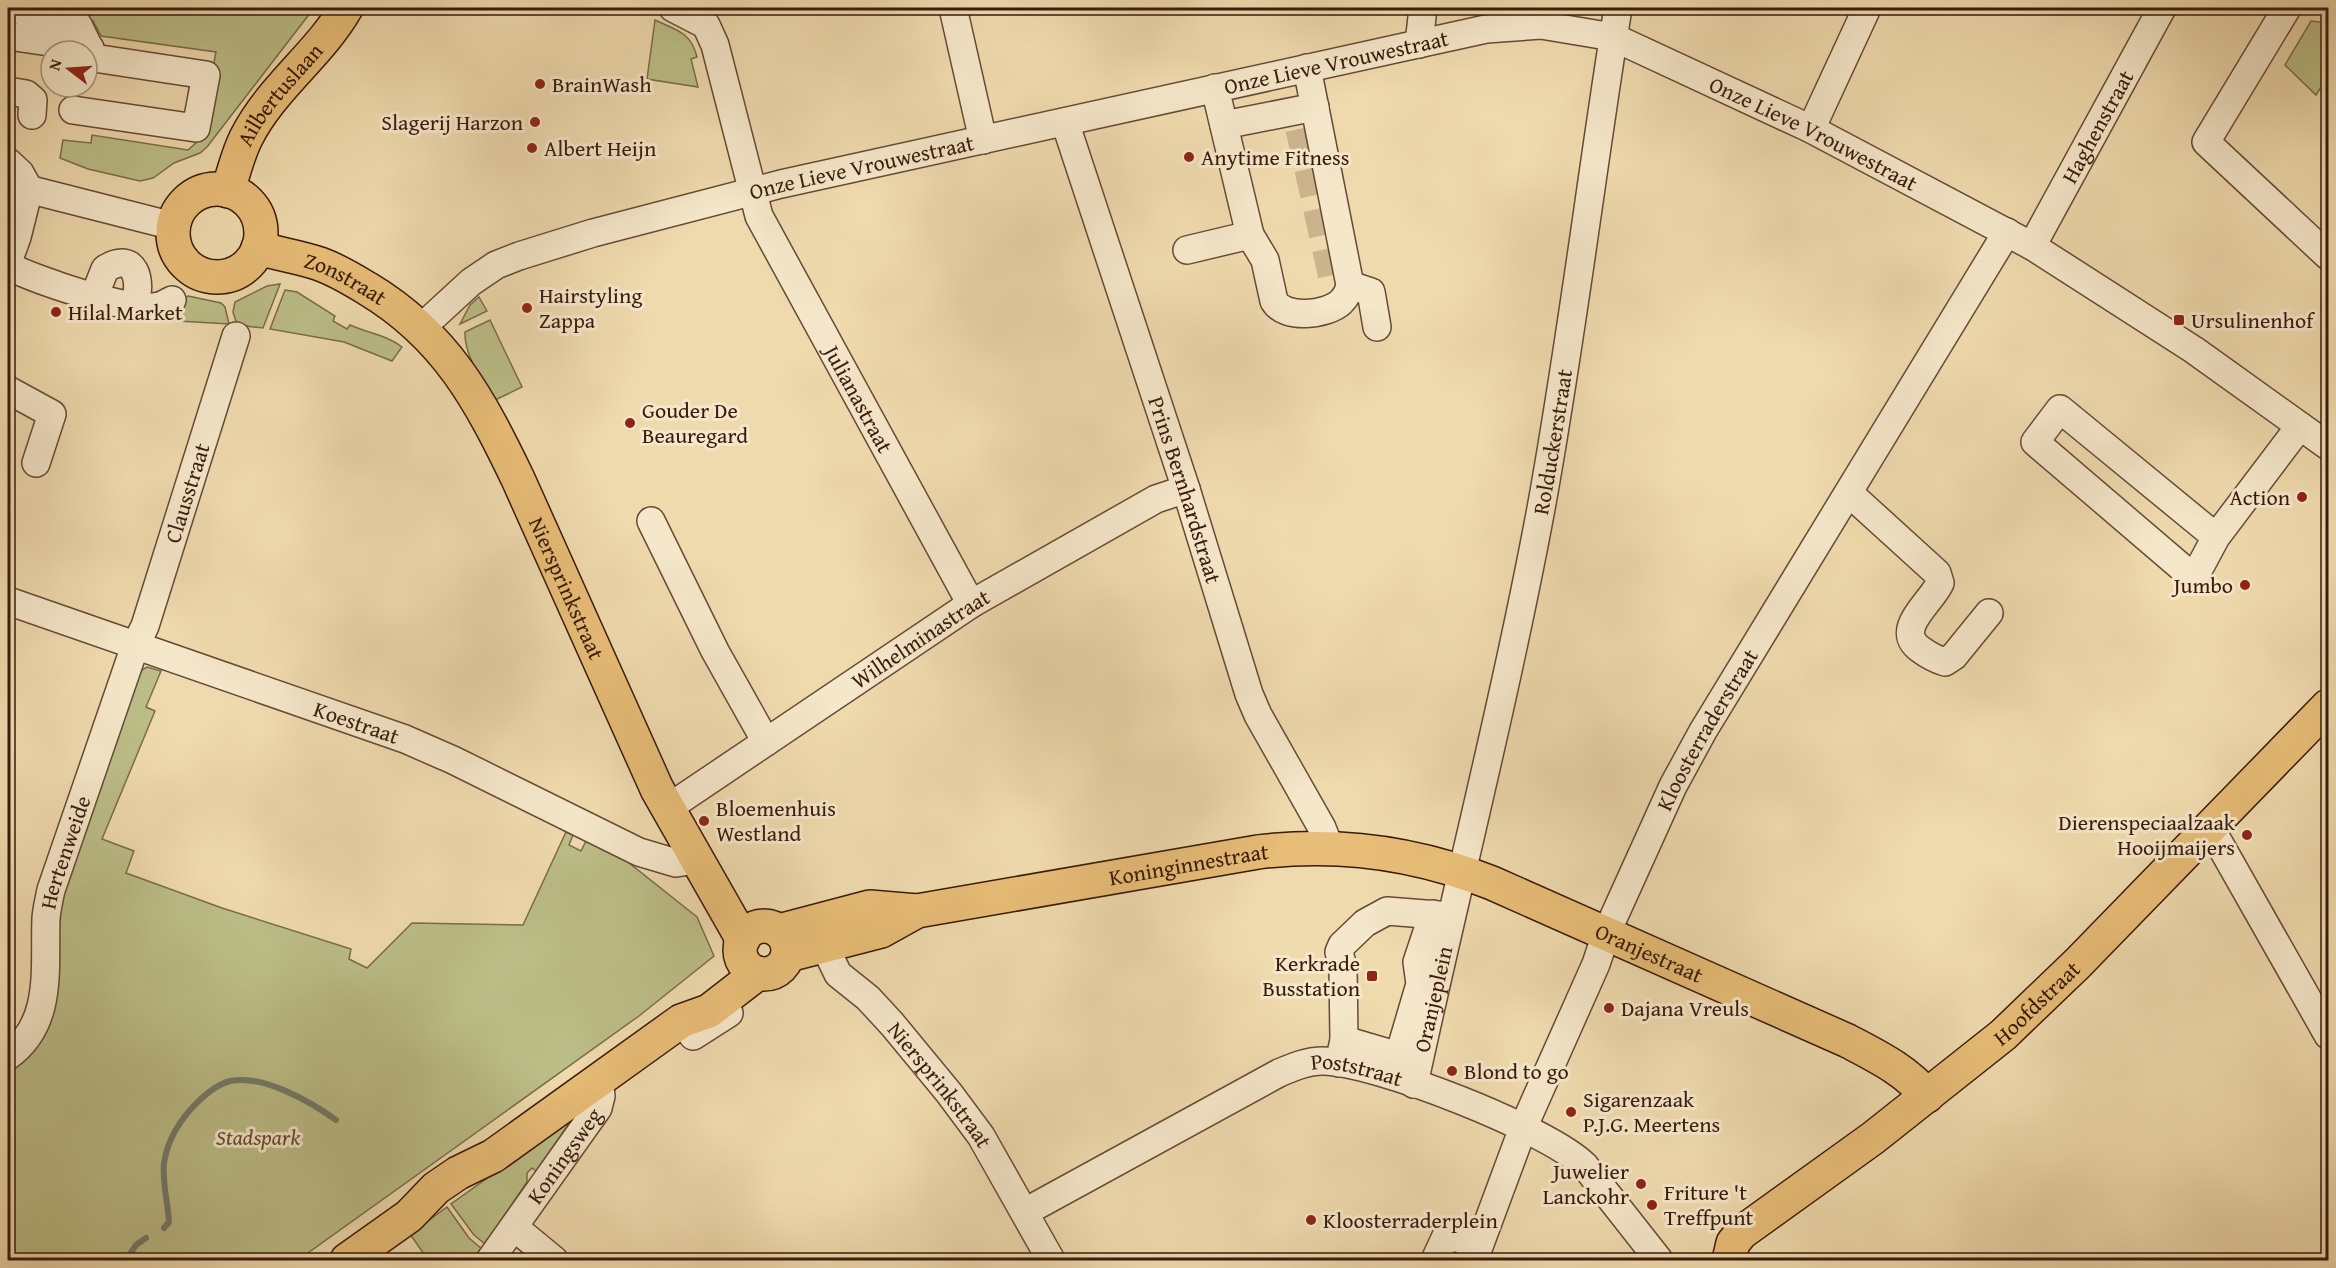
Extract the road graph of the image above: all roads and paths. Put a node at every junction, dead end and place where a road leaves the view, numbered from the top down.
1 (22, 8) edge
2 (346, 8) edge
3 (673, 8) edge
4 (953, 8) edge
5 (1423, 8) edge
6 (1618, 8) edge
7 (1867, 8) edge
8 (2162, 8) edge
9 (2287, 8) edge
10 (711, 16) edge
11 (8, 36) edge
12 (1613, 37) junction
13 (85, 39) edge
14 (39, 41) edge
15 (1419, 44) junction
16 (99, 59) edge
17 (1307, 68) junction
18 (1215, 88) junction
19 (8, 91) edge
20 (1315, 106) junction
21 (73, 110) dead end
22 (32, 115) dead end
23 (1065, 122) junction
24 (1224, 125) junction
25 (1299, 129) dead end
26 (1810, 129) junction
27 (983, 140) junction
28 (8, 162) edge
29 (18, 187) edge
30 (228, 191) junction
31 (751, 191) junction
32 (173, 226) junction
33 (2007, 232) junction
34 (1250, 235) junction
35 (2032, 246) junction
36 (258, 248) junction
37 (1187, 250) dead end
38 (2328, 256) edge
39 (8, 264) edge
40 (1341, 281) junction
41 (94, 297) junction
42 (172, 300) dead end
43 (135, 305) junction
44 (1377, 327) dead end
45 (421, 328) junction
46 (236, 336) dead end
47 (8, 390) edge
48 (2300, 426) junction
49 (2328, 446) edge
50 (36, 463) dead end
51 (1186, 489) junction
52 (1849, 493) junction
53 (651, 521) dead end
54 (2216, 537) junction
55 (8, 601) edge
56 (971, 604) junction
57 (1989, 614) dead end
58 (135, 646) junction
59 (2328, 706) edge
60 (766, 742) junction
61 (668, 808) junction
62 (2210, 827) junction
63 (1329, 848) junction
64 (696, 860) junction
65 (1461, 872) junction
66 (1442, 915) junction
67 (821, 933) junction
68 (1606, 934) junction
69 (763, 951) junction
70 (2328, 1035) edge
71 (1341, 1051) junction
72 (1400, 1052) junction
73 (8, 1056) edge
74 (598, 1080) junction
75 (1414, 1084) junction
76 (1927, 1096) junction
77 (1523, 1128) junction
78 (1025, 1212) junction
79 (514, 1227) junction
80 (1476, 1253) edge
81 (1724, 1259) edge
82 (347, 1260) edge
83 (490, 1260) edge
84 (554, 1260) edge
85 (1051, 1260) edge
86 (1435, 1260) edge
87 (1659, 1260) edge

1 - 13 street
2 - 30 main road, Ailbertuslaan
3 - 10 street
4 - 27 street
5 - 15 street
6 - 12 street, Rolduckerstraat
7 - 26 street
8 - 35 street, Haghenstraat
9 - 38 street
10 - 31 street, Julianastraat
11 - 14 street
12 - 15 street, Onze Lieve Vrouwestraat
12 - 26 street, Onze Lieve Vrouwestraat
12 - 65 street, Rolduckerstraat
15 - 17 street, Onze Lieve Vrouwestraat
16 - 21 street
17 - 18 street, Onze Lieve Vrouwestraat
17 - 20 street
18 - 23 street, Onze Lieve Vrouwestraat
18 - 24 street
19 - 22 street
20 - 24 street
20 - 25 street
20 - 40 street
23 - 27 street, Onze Lieve Vrouwestraat
23 - 51 street, Prins Bernhardstraat
24 - 34 street
26 - 33 street, Onze Lieve Vrouwestraat
27 - 31 street, Onze Lieve Vrouwestraat
28 - 29 street
29 - 32 street
29 - 39 street
30 - 32 main road
30 - 36 main road
31 - 45 street, Onze Lieve Vrouwestraat
31 - 56 street, Julianastraat
32 - 36 main road
33 - 35 street, Onze Lieve Vrouwestraat
33 - 52 street, Kloosterraderstraat
34 - 37 street
34 - 40 street
35 - 48 street, Onze Lieve Vrouwestraat
36 - 45 main road, Zonstraat
39 - 41 street
40 - 44 street
41 - 43 street
41 - 43 street
42 - 43 street
45 - 61 main road, Niersprinkstraat
46 - 58 street, Clausstraat
47 - 50 street
48 - 49 street, Onze Lieve Vrouwestraat
48 - 54 street
51 - 56 street, Wilhelminastraat
51 - 63 street, Prins Bernhardstraat
52 - 57 street
52 - 68 street, Kloosterraderstraat
53 - 60 street
54 - 54 street
55 - 58 street, Koestraat
56 - 60 street, Wilhelminastraat
58 - 64 street, Koestraat
58 - 73 street, Hertenweide
59 - 62 main road, Hoofdstraat
60 - 61 street, Wilhelminastraat
61 - 64 main road, Niersprinkstraat
62 - 70 street
62 - 76 main road, Hoofdstraat
63 - 65 main road, Koninginnestraat
63 - 67 main road, Koninginnestraat
64 - 69 main road, Niersprinkstraat
65 - 66 street, Oranjeplein
65 - 68 main road, Oranjestraat
66 - 71 street, Oranjeplein
66 - 72 street, Oranjeplein
66 - 75 street, Oranjeplein
67 - 69 main road, Koninginnestraat
67 - 78 street, Niersprinkstraat
68 - 76 main road, Oranjestraat
68 - 77 street, Kloosterraderstraat
69 - 74 main road, Koningsweg
71 - 72 street, Oranjeplein
71 - 75 street, Poststraat
71 - 78 street, Poststraat
72 - 75 street, Oranjeplein
74 - 79 street, Koningsweg
74 - 82 main road, Koningsweg
75 - 77 street, Poststraat
76 - 81 main road, Hoofdstraat
77 - 80 street, Kloosterraderstraat
77 - 87 street, Poststraat
78 - 85 street, Niersprinkstraat
79 - 83 street, Koningsweg
79 - 84 street
80 - 86 street

